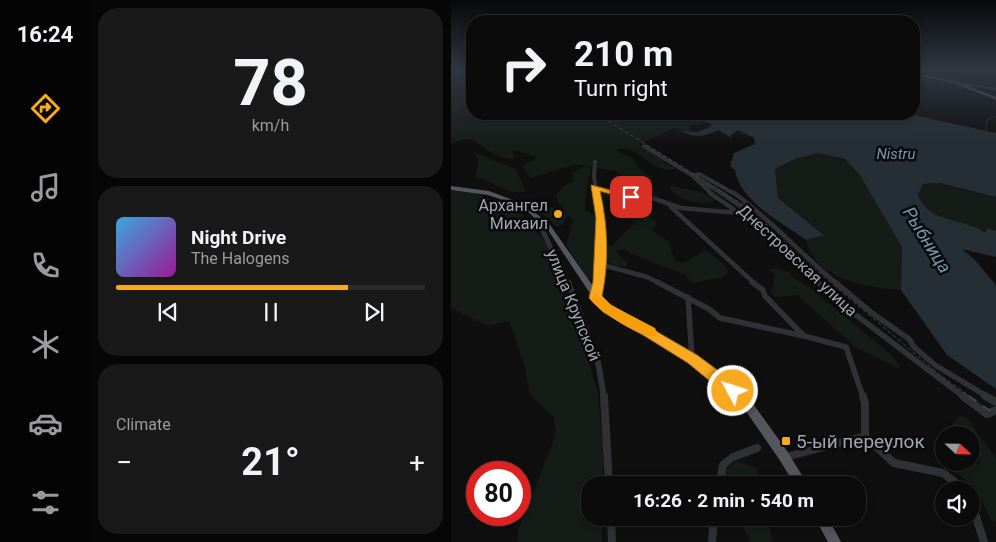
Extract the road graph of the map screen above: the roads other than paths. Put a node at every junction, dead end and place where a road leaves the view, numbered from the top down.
1 (644, 146) dead end
2 (595, 162) dead end
3 (696, 175) junction
4 (594, 187) junction
5 (451, 188) edge
6 (672, 205) junction
7 (536, 217) junction
8 (599, 264) junction
9 (688, 297) junction
10 (595, 298) junction
11 (804, 336) junction
12 (693, 359) junction
13 (996, 402) edge
14 (996, 410) edge
15 (865, 436) junction
16 (757, 448) dead end
17 (785, 458) junction
18 (608, 476) edge
19 (721, 476) edge
20 (796, 476) edge
21 (953, 481) edge
22 (611, 526) edge
23 (713, 526) edge
24 (826, 526) edge
25 (979, 526) edge
26 (612, 542) edge
27 (711, 542) edge
28 (835, 542) edge
29 (984, 542) edge

1 - 3 street, Днестровская улица
2 - 4 street
3 - 6 street
3 - 13 street, Днестровская улица
3 - 14 street, Днестровская улица
4 - 6 street
4 - 8 street
5 - 7 highway
6 - 11 street
7 - 10 highway
7 - 18 street, улица Крупской
8 - 9 street
8 - 10 street
9 - 11 street
9 - 12 street
10 - 12 highway
11 - 15 street
12 - 17 highway
15 - 17 street
15 - 21 street
16 - 19 street
17 - 20 highway
22 - 26 street
23 - 27 street
24 - 28 highway
25 - 29 street

